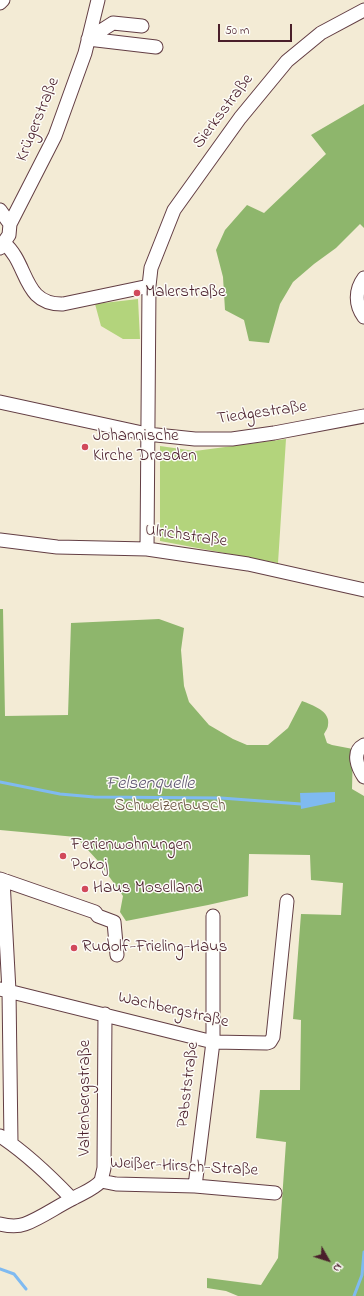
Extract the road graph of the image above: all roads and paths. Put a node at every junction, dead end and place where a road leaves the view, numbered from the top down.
1 (3, 0) edge
2 (98, 0) edge
3 (0, 3) edge
4 (364, 10) edge
5 (142, 26) dead end
6 (88, 39) junction
7 (156, 47) dead end
8 (0, 210) edge
9 (10, 224) junction
10 (2, 245) edge
11 (364, 278) edge
12 (149, 286) junction
13 (364, 317) edge
14 (0, 402) edge
15 (364, 416) edge
16 (147, 434) junction
17 (0, 540) edge
18 (147, 549) junction
19 (364, 590) edge
20 (364, 745) edge
21 (364, 777) edge
22 (2, 879) edge
23 (287, 902) dead end
24 (212, 916) dead end
25 (117, 955) dead end
26 (5, 990) edge
27 (104, 1014) junction
28 (213, 1042) junction
29 (5, 1139) edge
30 (101, 1181) junction
31 (195, 1186) junction
32 (275, 1193) dead end
33 (72, 1198) junction
34 (0, 1224) edge

1 - 3 street
2 - 6 street, Krügerstraße
4 - 12 street, Sierksstraße
5 - 6 street
6 - 7 street
6 - 9 street, Krügerstraße
8 - 9 street
9 - 10 street, Krügerstraße
10 - 12 street
11 - 13 street
12 - 16 street, Sierksstraße
14 - 16 street, Tiedgestraße
15 - 16 street, Tiedgestraße
16 - 18 street
17 - 18 street, Ulrichstraße
18 - 19 street, Ulrichstraße
20 - 21 street
22 - 25 street
22 - 26 street
23 - 28 street, Wachbergstraße
24 - 28 street, Pabststraße
26 - 27 street, Wachbergstraße
26 - 29 street
27 - 28 street, Wachbergstraße
27 - 30 street, Valtenbergstraße
28 - 31 street, Pabststraße
29 - 33 street
30 - 31 street, Weißer-Hirsch-Straße
30 - 33 street, Weißer-Hirsch-Straße
31 - 32 street, Weißer-Hirsch-Straße
33 - 34 street, Weißer-Hirsch-Straße

